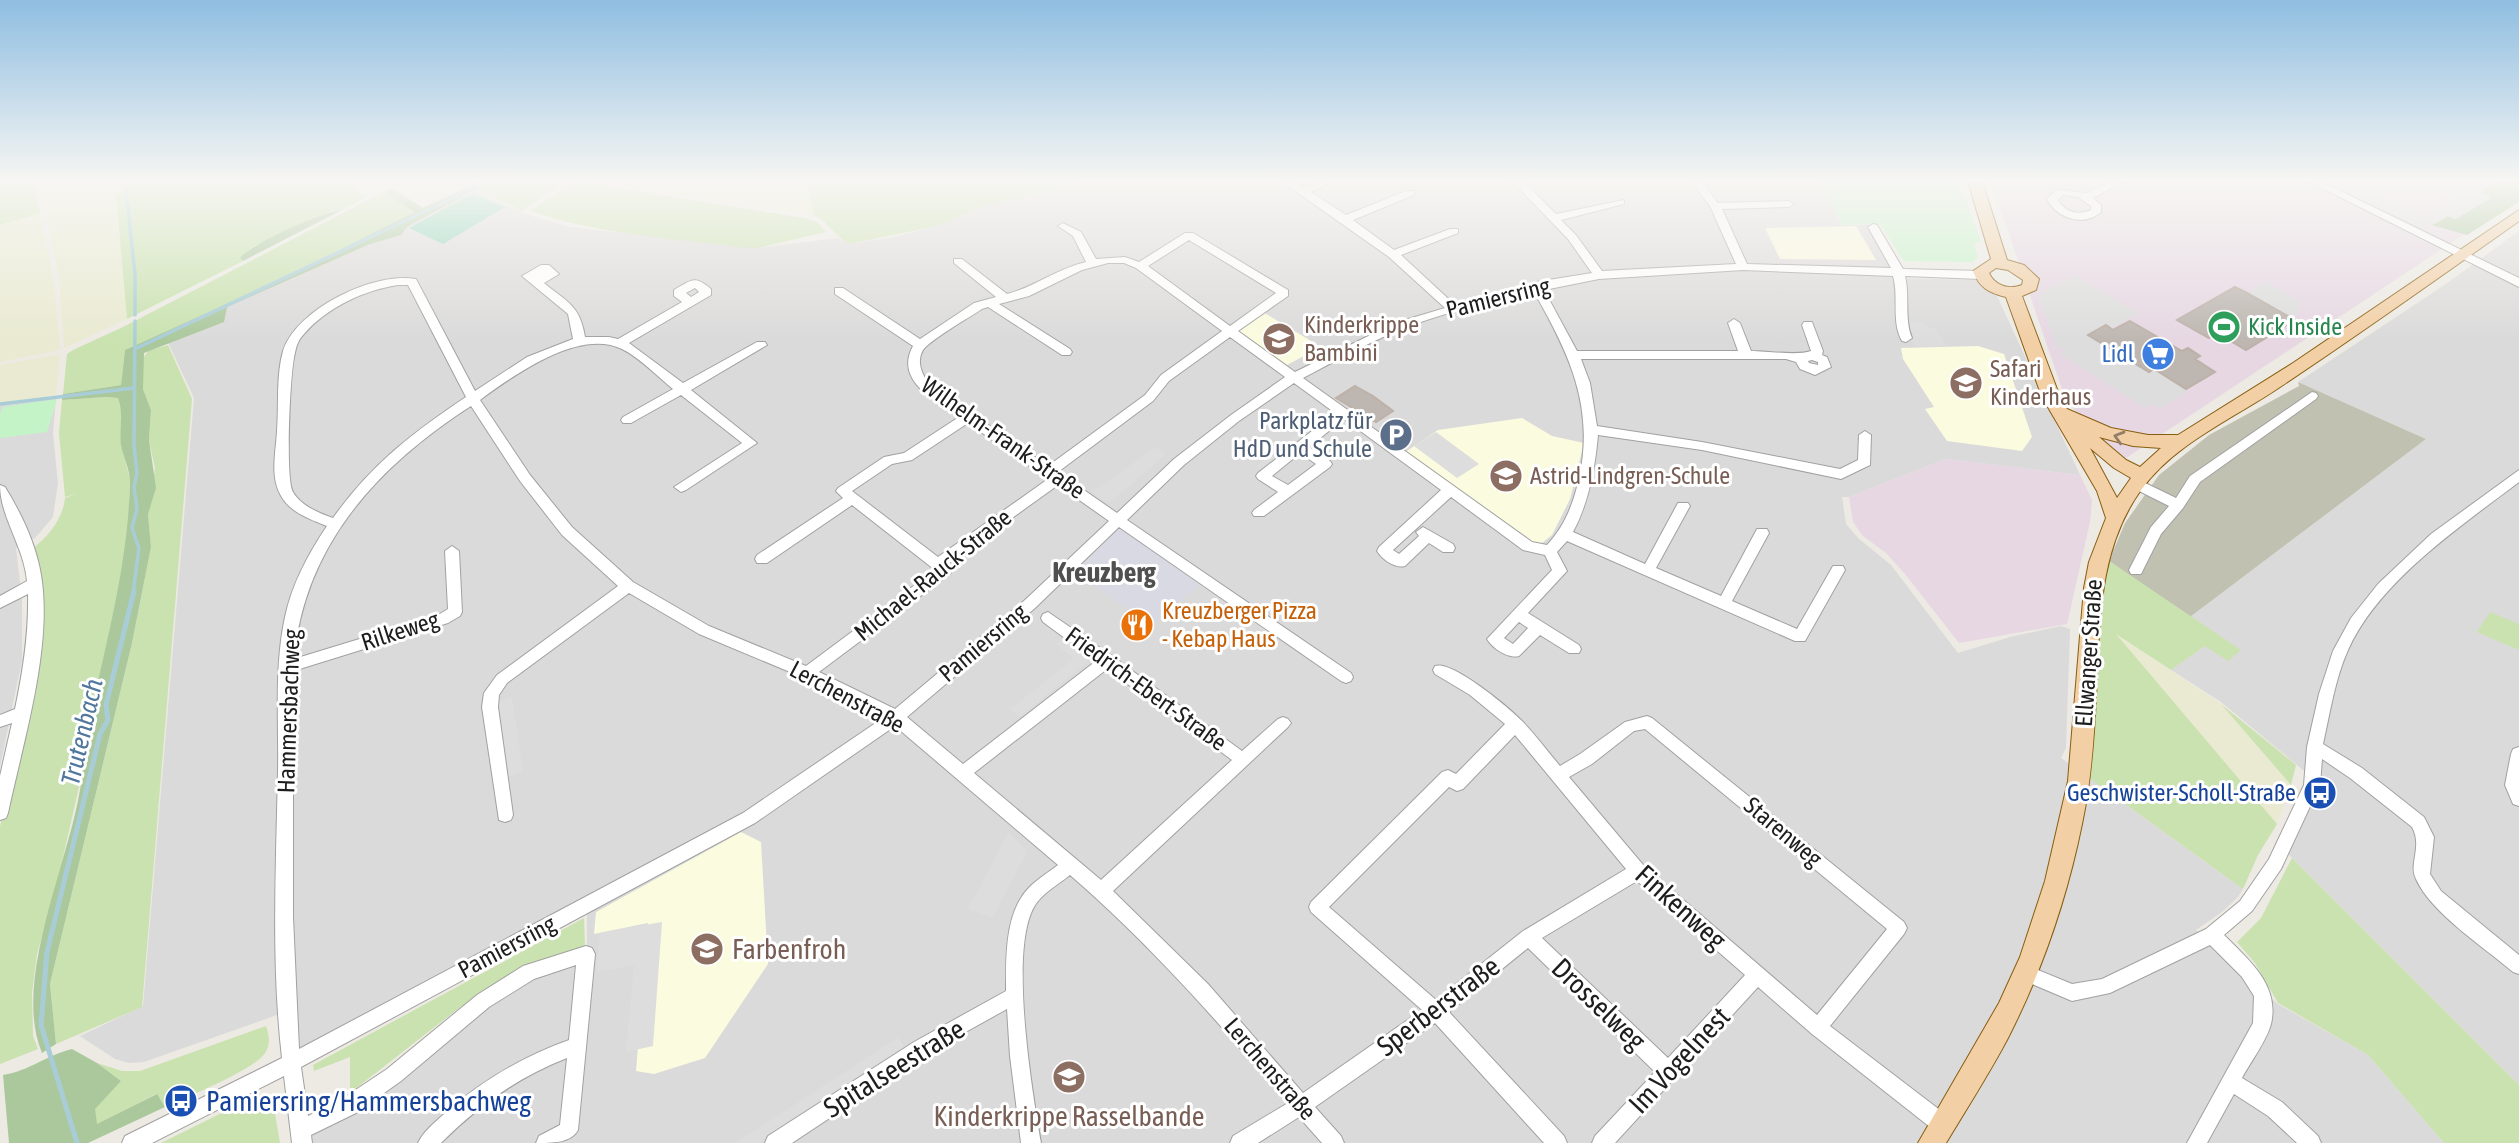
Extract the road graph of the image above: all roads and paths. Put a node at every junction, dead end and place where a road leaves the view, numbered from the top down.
1 (1077, 234) edge
2 (1368, 234) edge
3 (1443, 234) edge
4 (1569, 234) edge
5 (1728, 234) edge
6 (1878, 234) edge
7 (1991, 234) edge
8 (2420, 234) edge
9 (2490, 234) edge
10 (1394, 254) junction
11 (2461, 255) junction
12 (958, 261) dead end
13 (1093, 262) junction
14 (2000, 263) junction
15 (1140, 266) junction
16 (1743, 267) junction
17 (1900, 272) junction
18 (1599, 275) junction
19 (1981, 275) junction
20 (536, 282) dead end
21 (2519, 283) edge
22 (1536, 286) junction
23 (839, 291) dead end
24 (2013, 293) junction
25 (1006, 299) junction
26 (689, 301) dead end
27 (990, 303) junction
28 (1452, 308) junction
29 (1734, 323) dead end
30 (1808, 325) dead end
31 (1229, 331) junction
32 (1906, 338) dead end
33 (580, 343) junction
34 (620, 343) junction
35 (761, 345) dead end
36 (920, 345) junction
37 (1066, 352) dead end
38 (1575, 355) junction
39 (1745, 355) junction
40 (1294, 377) junction
41 (682, 389) junction
42 (2312, 396) dead end
43 (473, 398) junction
44 (1343, 413) junction
45 (2060, 413) junction
46 (967, 417) junction
47 (627, 420) dead end
48 (1592, 430) junction
49 (1865, 435) dead end
50 (2072, 435) junction
51 (2182, 441) junction
52 (1300, 447) junction
53 (1054, 475) junction
54 (2139, 480) junction
55 (2516, 480) edge
56 (681, 487) dead end
57 (1449, 491) junction
58 (1288, 492) junction
59 (2, 497) edge
60 (852, 498) junction
61 (2178, 505) junction
62 (1683, 506) dead end
63 (1259, 513) dead end
64 (2114, 516) junction
65 (1118, 519) junction
66 (336, 524) junction
67 (1412, 525) junction
68 (1762, 533) dead end
69 (1566, 535) junction
70 (1429, 536) junction
71 (1448, 548) dead end
72 (452, 551) dead end
73 (1550, 551) junction
74 (762, 559) dead end
75 (938, 564) junction
76 (1838, 570) dead end
77 (2136, 570) dead end
78 (1648, 571) junction
79 (35, 583) junction
80 (628, 586) junction
81 (0, 603) edge
82 (1724, 604) junction
83 (1518, 614) junction
84 (1048, 618) dead end
85 (1538, 626) junction
86 (1574, 649) dead end
87 (1107, 660) junction
88 (285, 668) junction
89 (1440, 670) dead end
90 (807, 673) junction
91 (1346, 677) dead end
92 (20, 714) junction
93 (896, 717) junction
94 (0, 721) edge
95 (1283, 723) dead end
96 (1515, 724) junction
97 (2315, 747) junction
98 (2519, 754) edge
99 (1243, 760) junction
100 (964, 772) junction
101 (1559, 774) junction
102 (2519, 799) edge
103 (0, 813) edge
104 (505, 815) dead end
105 (1070, 865) junction
106 (1638, 871) junction
107 (1101, 891) junction
108 (2212, 936) junction
109 (1529, 937) junction
110 (2519, 965) edge
111 (2026, 973) junction
112 (1756, 976) junction
113 (1015, 995) junction
114 (1436, 1011) junction
115 (1818, 1028) junction
116 (578, 1045) junction
117 (292, 1062) junction
118 (1670, 1072) junction
119 (2231, 1082) junction
120 (1302, 1105) junction
121 (1936, 1133) edge
122 (568, 1136) edge
123 (302, 1137) edge
124 (132, 1143) edge
125 (428, 1143) edge
126 (546, 1143) edge
127 (775, 1143) edge
128 (1031, 1143) edge
129 (1240, 1143) edge
130 (1334, 1143) edge
131 (1557, 1143) edge
132 (1602, 1143) edge
133 (2197, 1143) edge
134 (2311, 1143) edge

1 - 13 street
2 - 10 street
3 - 10 street
4 - 18 street
5 - 16 street
6 - 17 street
7 - 14 main road
8 - 11 street
9 - 11 main road, Ellwanger Straße
10 - 28 street
11 - 21 street
11 - 51 main road, Ellwanger Straße
12 - 25 street
13 - 15 street, Wilhelm-Frank-Straße
13 - 25 street, Wilhelm-Frank-Straße
14 - 19 main road
14 - 24 main road
15 - 31 street, Wilhelm-Frank-Straße
15 - 31 street, Michael-Rauck-Straße
16 - 17 street, Pamiersring
16 - 18 street, Pamiersring
17 - 19 street, Pamiersring
17 - 32 street
18 - 22 street, Pamiersring
19 - 24 main road
20 - 33 street
22 - 28 street, Pamiersring
22 - 38 street
23 - 36 street, Wilhelm-Frank-Straße
24 - 45 main road
25 - 27 street, Wilhelm-Frank-Straße
26 - 34 street
27 - 36 street, Wilhelm-Frank-Straße
27 - 37 street
28 - 40 street, Pamiersring
29 - 39 street
30 - 39 street
31 - 40 street, Wilhelm-Frank-Straße
31 - 53 street, Michael-Rauck-Straße
33 - 34 street, Hammersbachweg
33 - 43 street, Hammersbachweg
34 - 41 street
35 - 41 street
36 - 46 street, Wilhelm-Frank-Straße
38 - 39 street
38 - 48 street
40 - 44 street, Wilhelm-Frank-Straße
40 - 65 street, Pamiersring
41 - 47 street
41 - 56 street
42 - 61 street
43 - 66 street, Hammersbachweg
43 - 66 street, Lerchenstraße
43 - 80 street, Lerchenstraße
44 - 52 street
44 - 57 street, Wilhelm-Frank-Straße
45 - 50 main road
51 -> 45 main road
45 - 54 main road
46 - 53 street, Wilhelm-Frank-Straße
46 - 60 street
48 - 49 street
48 - 69 street
50 - 54 main road
50 - 64 main road
51 - 54 main road, Ellwanger Straße
52 - 58 street
52 - 58 street
53 - 65 street, Wilhelm-Frank-Straße
53 - 75 street, Michael-Rauck-Straße
54 - 61 street
54 - 64 main road, Ellwanger Straße
55 - 97 street
57 - 67 street
57 - 73 street, Wilhelm-Frank-Straße
58 - 63 street
59 - 79 street
60 - 74 street
60 - 75 street
61 - 77 street
62 - 78 street
64 - 111 main road, Ellwanger Straße
65 - 91 street, Wilhelm-Frank-Straße
65 - 93 street, Pamiersring
66 - 88 street, Hammersbachweg
67 - 70 street
67 - 70 street
68 - 82 street
69 - 73 street
69 - 78 street
70 - 71 street
72 - 88 street, Rilkeweg
73 - 83 street
75 - 90 street, Michael-Rauck-Straße
76 - 82 street
78 - 82 street
79 - 81 street
79 - 92 street
80 - 90 street, Lerchenstraße
80 - 104 street
83 - 85 street
83 - 85 street
84 - 87 street, Friedrich-Ebert-Straße
85 - 86 street
87 - 99 street, Friedrich-Ebert-Straße
87 - 100 street
88 - 117 street, Hammersbachweg
89 - 96 street, Finkenweg
90 - 93 street, Lerchenstraße
92 - 94 street
92 - 103 street
93 - 100 street, Lerchenstraße
93 - 117 street, Pamiersring
95 - 99 street
96 - 101 street, Finkenweg
96 - 114 street
97 - 108 street
97 - 110 street
98 - 102 street
99 - 107 street
100 - 105 street, Lerchenstraße
101 - 106 street, Finkenweg
101 - 115 street, Starenweg
105 - 107 street, Lerchenstraße
105 - 113 street
106 - 109 street, Sperberstraße
106 - 112 street, Finkenweg
107 - 120 street, Lerchenstraße
108 - 111 street
108 - 119 street
109 - 114 street, Sperberstraße
109 - 118 street, Drosselweg
111 - 121 main road, Ellwanger Straße
112 - 115 street, Finkenweg
112 - 118 street, Im Vogelnest
113 - 127 street, Spitalseestraße
113 - 128 street
114 - 120 street, Sperberstraße
114 - 131 street
115 - 121 street, Finkenweg
116 - 122 street, Hammersbachweg
116 - 123 street, Hammersbachweg
116 - 125 street
117 - 123 street, Hammersbachweg
117 - 124 street, Pamiersring
118 - 132 street, Im Vogelnest
119 - 133 street
119 - 134 street
120 - 129 street, Sperberstraße
120 - 130 street, Lerchenstraße
122 - 126 street, Hammersbachweg

